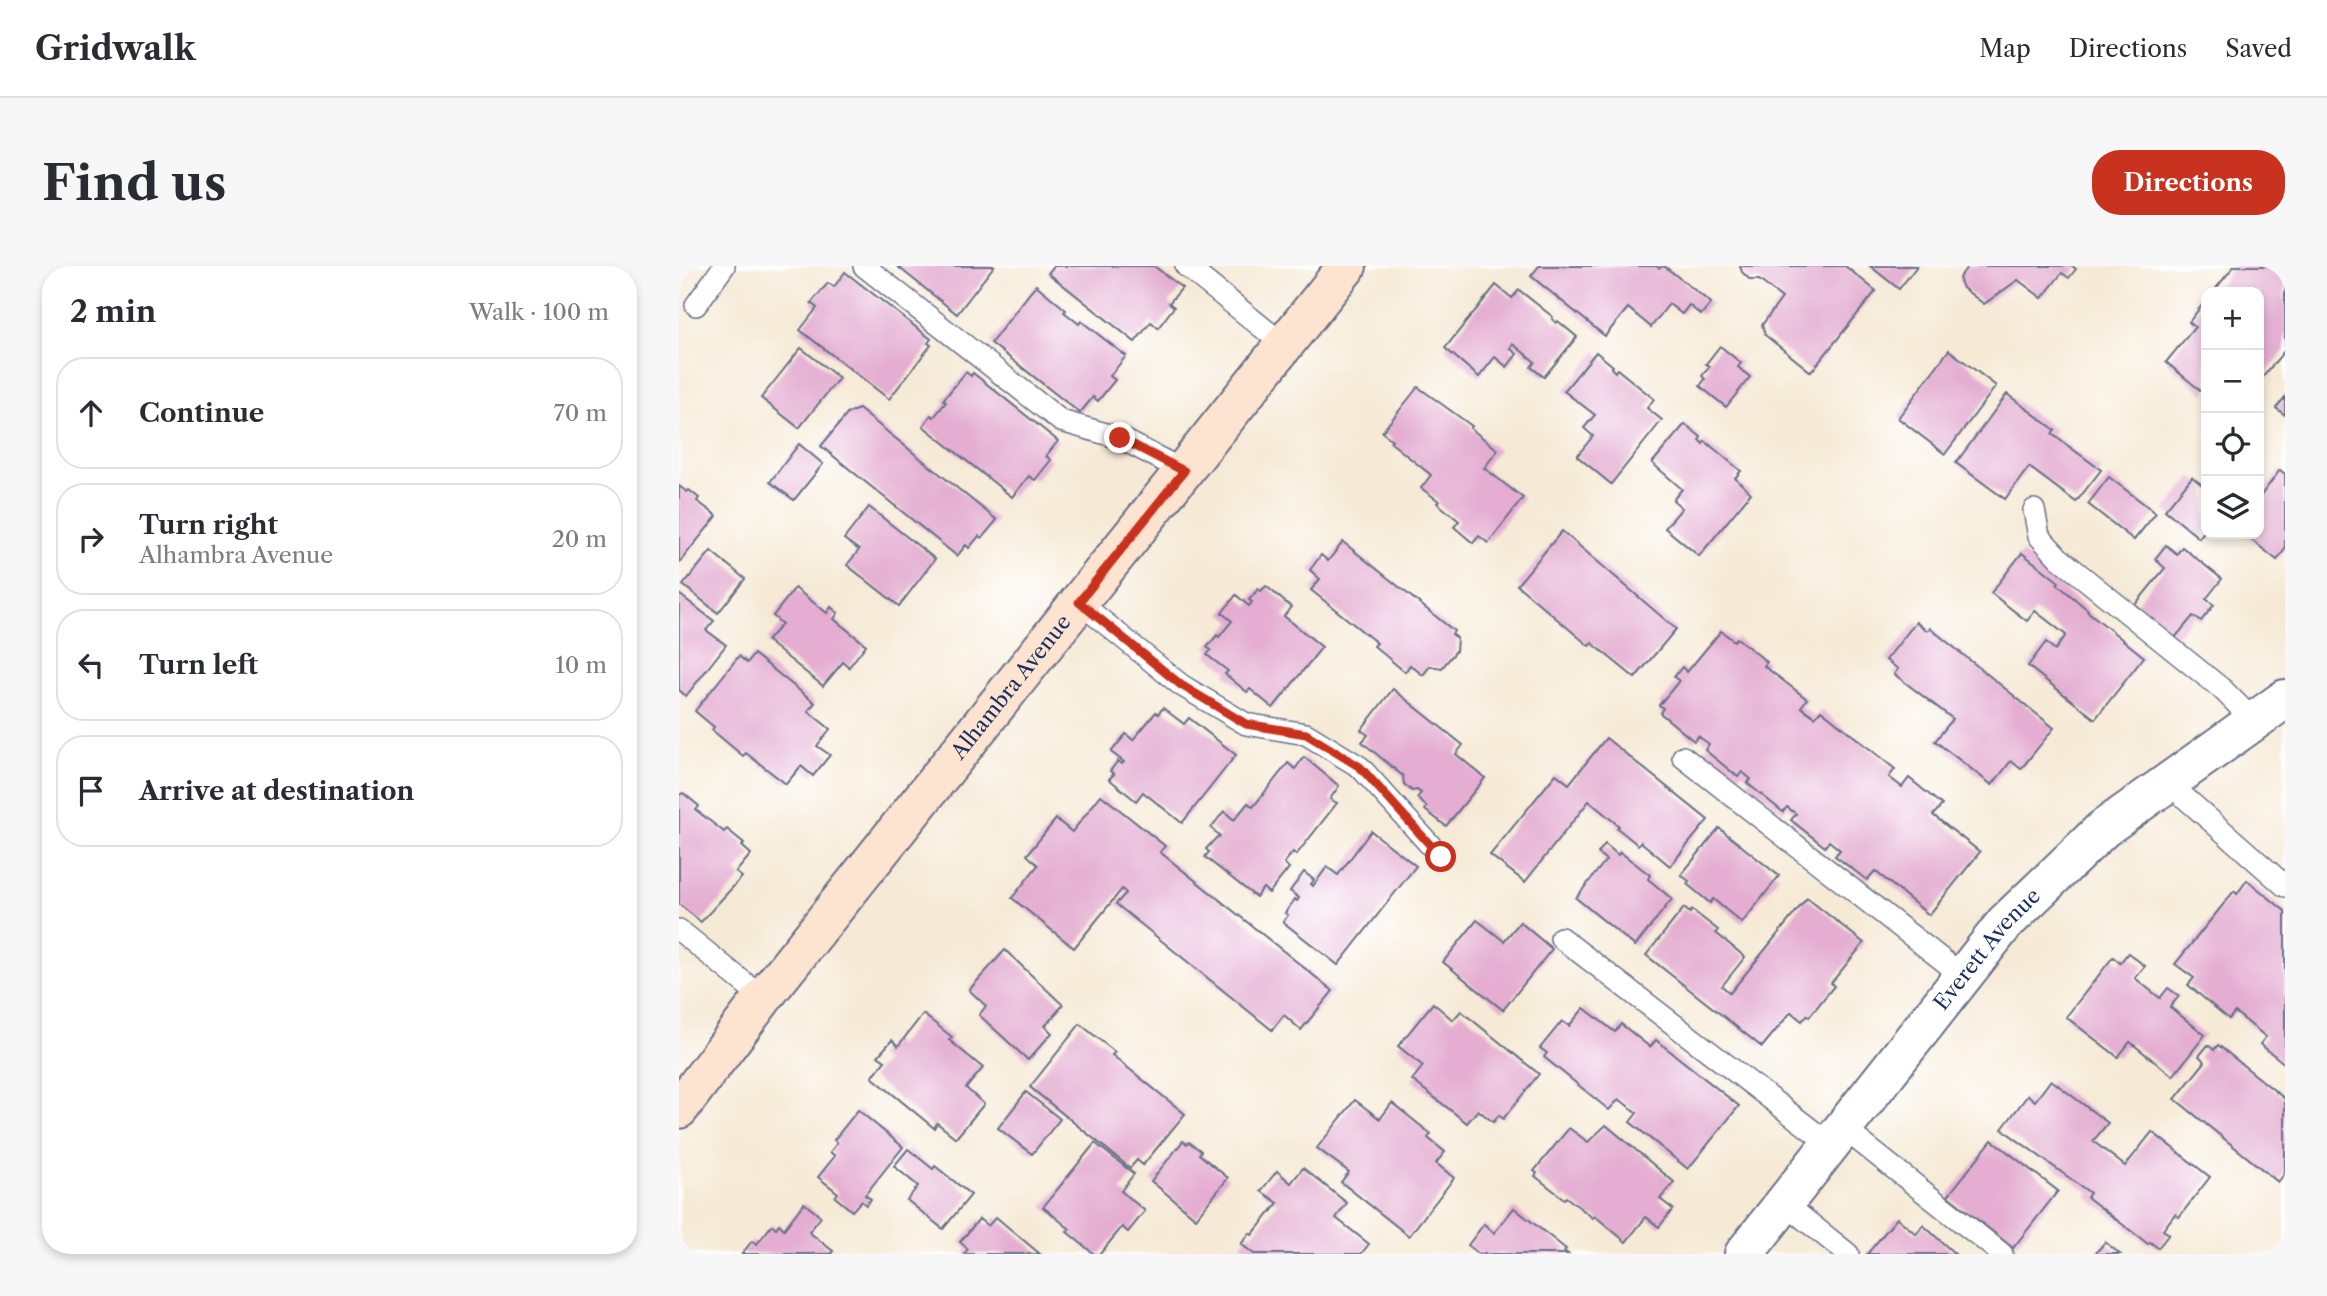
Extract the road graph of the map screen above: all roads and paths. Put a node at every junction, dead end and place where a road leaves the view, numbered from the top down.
1 (725, 266) edge
2 (864, 266) edge
3 (1187, 266) edge
4 (1347, 266) edge
5 (696, 305) dead end
6 (1284, 345) junction
7 (1184, 471) junction
8 (2034, 510) dead end
9 (1079, 602) junction
10 (2285, 699) edge
11 (2254, 720) junction
12 (1683, 757) dead end
13 (2167, 782) junction
14 (1441, 857) dead end
15 (2285, 886) edge
16 (679, 930) edge
17 (1561, 938) dead end
18 (1963, 976) junction
19 (763, 998) junction
20 (679, 1109) edge
21 (1837, 1136) junction
22 (1784, 1203) junction
23 (1744, 1254) edge
24 (1848, 1254) edge
25 (2002, 1254) edge

1 - 5 lane
2 - 7 lane
3 - 6 lane
4 - 6 street, Alhambra Avenue
6 - 7 street, Alhambra Avenue
7 - 9 street, Alhambra Avenue
8 - 11 lane
9 - 14 lane
9 - 19 street, Alhambra Avenue
10 - 11 street, Everett Avenue
11 - 13 street, Everett Avenue
12 - 18 lane
13 - 15 lane
13 - 18 street, Everett Avenue
16 - 19 lane
17 - 21 lane
18 - 21 street, Everett Avenue
19 - 20 street, Alhambra Avenue
21 - 22 street, Everett Avenue
21 - 25 lane
22 - 23 street, Everett Avenue
22 - 24 lane

